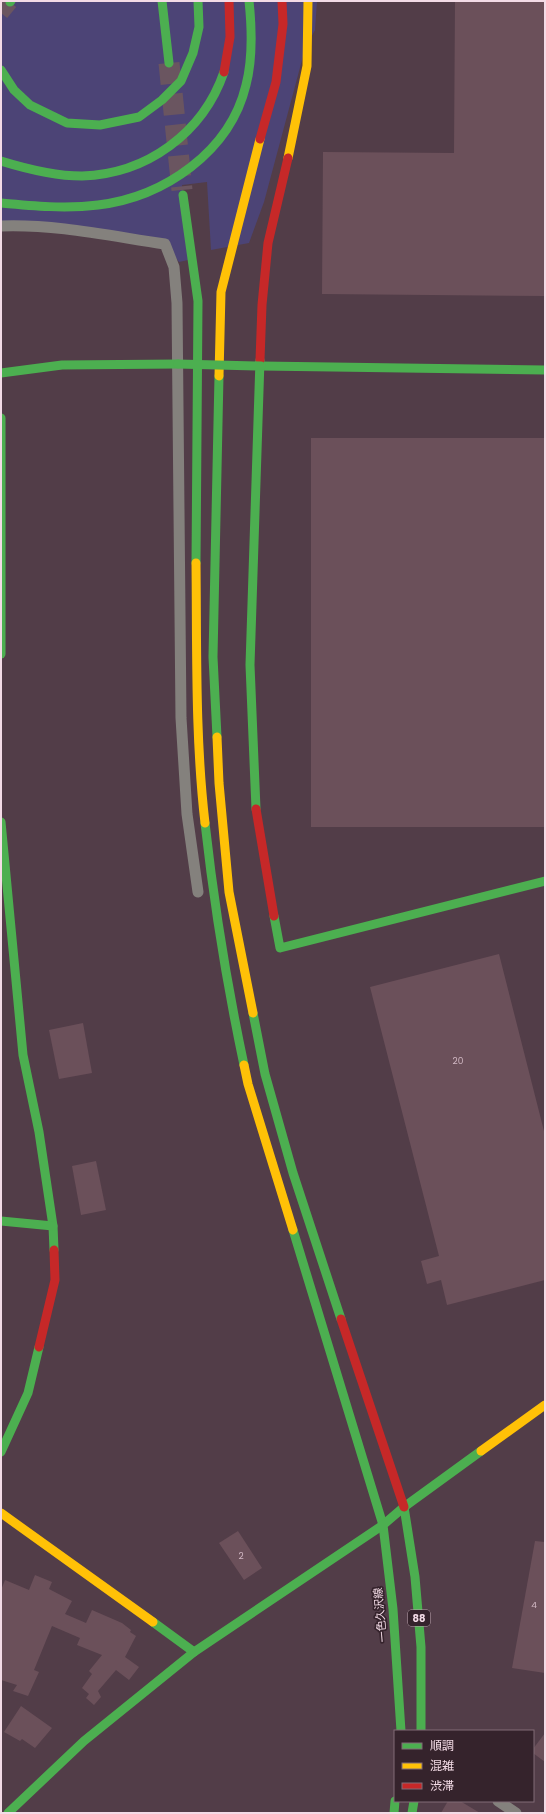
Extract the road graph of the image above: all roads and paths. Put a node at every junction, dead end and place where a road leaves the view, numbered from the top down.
1 (162, 1) edge
2 (198, 1) edge
3 (229, 1) edge
4 (249, 1) edge
5 (282, 1) edge
6 (308, 1) edge
7 (169, 63) tunnel mouth
8 (1, 70) edge
9 (1, 161) edge
10 (183, 195) tunnel mouth
11 (1, 203) edge
12 (1, 226) edge
13 (178, 364) junction
14 (261, 366) junction
15 (545, 370) edge
16 (1, 373) edge
17 (1, 418) edge
18 (1, 654) edge
19 (1, 822) edge
20 (545, 881) edge
21 (198, 892) dead end
22 (1, 1221) edge
23 (53, 1226) junction
24 (545, 1405) edge
25 (1, 1452) edge
26 (404, 1506) junction
27 (1, 1513) edge
28 (383, 1525) junction
29 (194, 1652) junction
30 (401, 1730) edge
31 (421, 1730) edge
32 (395, 1802) edge
33 (414, 1802) edge
34 (500, 1802) edge
35 (8, 1813) edge
36 (394, 1813) edge
37 (412, 1813) edge
38 (516, 1813) edge

1 - 7 main road
2 - 8 main road
3 - 9 main road
4 - 11 main road
5 - 26 main road
6 - 14 main road
10 - 28 main road, 一色久沢線
12 - 13 street
13 - 14 main road, bridge
13 - 16 main road
13 - 21 street
14 - 15 main road
14 - 20 main road
17 - 18 main road
19 - 23 main road
22 - 23 main road
23 - 25 main road
24 - 26 main road
26 - 28 main road
26 - 31 main road, 88
27 - 29 main road
28 - 29 main road
28 - 30 main road, 一色久沢線 / 88
29 - 35 main road
32 - 36 main road
33 - 37 main road
34 - 38 street

